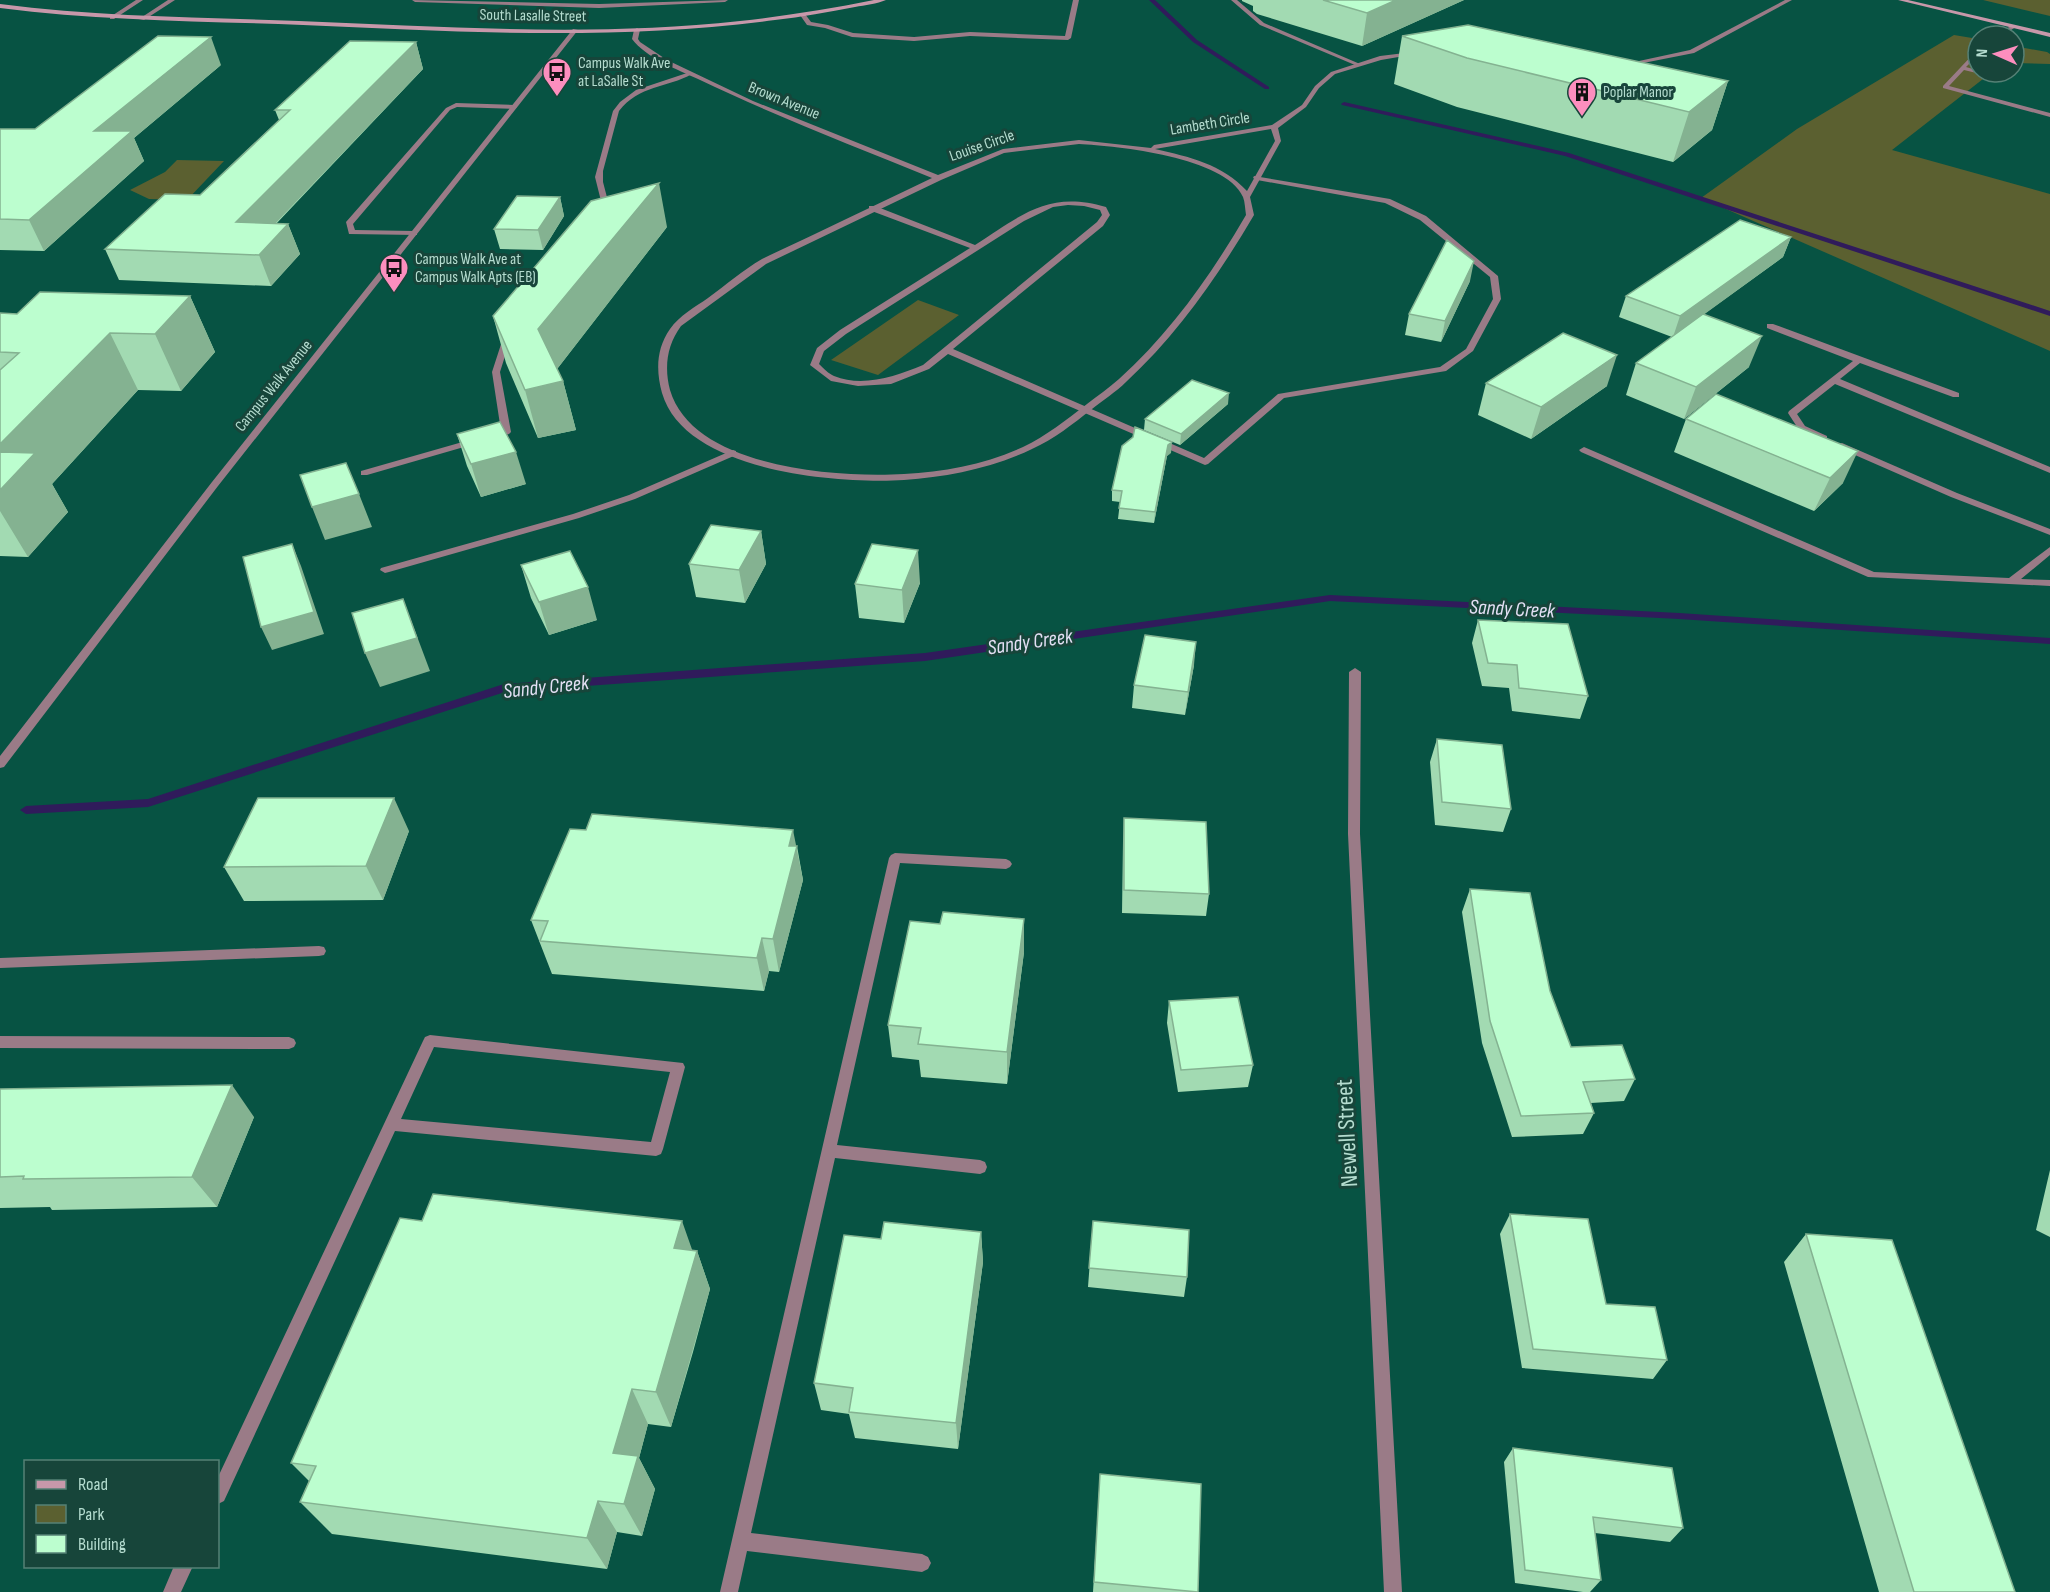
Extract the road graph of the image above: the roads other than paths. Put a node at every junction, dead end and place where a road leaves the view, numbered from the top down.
1 (140, 0) edge
2 (172, 0) edge
3 (415, 0) edge
4 (725, 0) edge
5 (883, 0) edge
6 (1076, 0) edge
7 (1234, 0) edge
8 (1789, 0) edge
9 (1901, 0) edge
10 (0, 6) edge
11 (803, 15) junction
12 (112, 18) junction
13 (142, 19) junction
14 (2001, 24) edge
15 (574, 30) junction
16 (637, 30) junction
17 (2026, 30) edge
18 (2050, 35) edge
19 (1424, 53) dead end
20 (1357, 64) junction
21 (1623, 64) edge
22 (1966, 64) edge
23 (1962, 68) junction
24 (1966, 69) edge
25 (689, 74) junction
26 (514, 107) junction
27 (2050, 115) edge
28 (1274, 127) junction
29 (1150, 148) junction
30 (938, 178) junction
31 (1257, 178) junction
32 (1248, 195) junction
33 (872, 208) junction
34 (600, 223) edge
35 (414, 233) junction
36 (976, 248) junction
37 (1770, 326) dead end
38 (515, 327) edge
39 (949, 351) junction
40 (1860, 360) junction
41 (1834, 380) junction
42 (1956, 395) dead end
43 (1084, 410) junction
44 (1584, 450) dead end
45 (733, 453) junction
46 (2050, 470) edge
47 (364, 473) dead end
48 (2050, 532) edge
49 (2050, 550) edge
50 (385, 570) dead end
51 (2013, 580) junction
52 (2050, 583) edge
53 (1355, 672) dead end
54 (0, 764) edge
55 (1006, 864) dead end
56 (319, 951) dead end
57 (0, 963) edge
58 (0, 1042) edge
59 (289, 1043) dead end
60 (391, 1124) junction
61 (828, 1151) junction
62 (980, 1167) dead end
63 (219, 1493) edge
64 (740, 1541) junction
65 (922, 1563) dead end
66 (183, 1568) edge
67 (172, 1592) edge
68 (729, 1592) edge
69 (1393, 1592) edge

1 - 12 street
2 - 13 street
3 - 4 street
5 - 11 street, South Lasalle Street
6 - 11 street
7 - 20 street
8 - 21 street
9 - 14 street
10 - 12 street, South Lasalle Street
11 - 16 street, South Lasalle Street
12 - 13 street, South Lasalle Street
13 - 15 street, South Lasalle Street
15 - 16 street, South Lasalle Street
15 - 26 street, Campus Walk Avenue
16 - 25 street, Brown Avenue
17 - 18 street
19 - 20 street, Lambeth Circle
20 - 28 street, Lambeth Circle
22 - 23 street
23 - 24 street
23 - 27 street
25 - 30 street, Brown Avenue
25 - 34 street
26 - 35 street, Campus Walk Avenue
26 - 35 street
28 - 29 street, Lambeth Circle
28 - 31 street, Lambeth Circle
29 - 30 street, Louise Circle
29 - 32 street, Louise Circle
30 - 33 street, Louise Circle
31 - 32 street, Lambeth Circle
31 - 43 street
32 - 43 street, Louise Circle
33 - 36 street
33 - 45 street, Louise Circle
35 - 54 street, Campus Walk Avenue
36 - 39 street
36 - 39 street
37 - 40 street
38 - 47 street
39 - 43 street
40 - 41 street
40 - 42 street
41 - 46 street
41 - 48 street
43 - 45 street, Louise Circle
44 - 51 street
45 - 50 street
49 - 51 street
51 - 52 street
53 - 69 street, Newell Street
55 - 61 street
56 - 57 street
58 - 59 street
60 - 60 street
60 - 63 street
61 - 62 street
61 - 64 street
64 - 65 street
64 - 68 street
66 - 67 street

